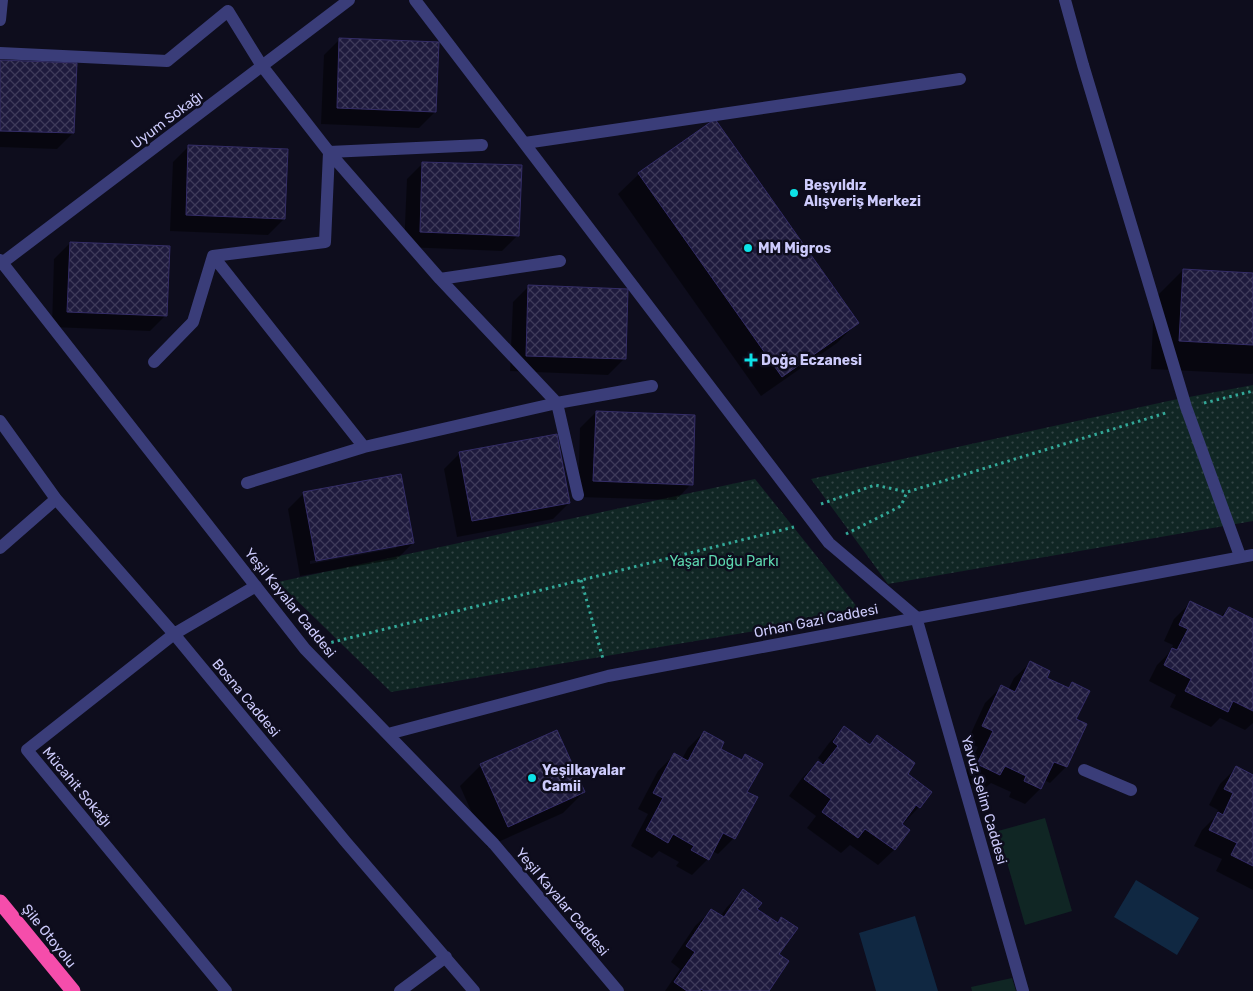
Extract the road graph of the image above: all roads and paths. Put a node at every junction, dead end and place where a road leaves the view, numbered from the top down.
1 (2, 0) edge
2 (349, 0) edge
3 (415, 0) edge
4 (1064, 0) edge
5 (225, 6) edge
6 (0, 20) edge
7 (0, 53) edge
8 (262, 66) junction
9 (960, 79) dead end
10 (524, 143) junction
11 (482, 145) dead end
12 (329, 152) junction
13 (213, 256) junction
14 (560, 261) dead end
15 (1, 262) edge
16 (440, 279) junction
17 (154, 362) dead end
18 (652, 386) dead end
19 (1253, 391) edge
20 (557, 402) junction
21 (1186, 407) junction
22 (0, 421) edge
23 (364, 447) junction
24 (247, 483) dead end
25 (907, 492) junction
26 (578, 495) dead end
27 (56, 499) junction
28 (804, 509) junction
29 (813, 522) junction
30 (829, 543) junction
31 (0, 548) edge
32 (1253, 555) edge
33 (1240, 556) junction
34 (581, 580) junction
35 (256, 586) junction
36 (916, 617) junction
37 (174, 634) junction
38 (305, 649) junction
39 (608, 676) junction
40 (388, 734) junction
41 (1084, 770) dead end
42 (1131, 790) dead end
43 (0, 902) edge
44 (446, 957) junction
45 (73, 991) edge
46 (226, 991) edge
47 (400, 991) edge
48 (474, 991) edge
49 (618, 991) edge
50 (1023, 991) edge

1 - 6 street
2 - 8 street, Uyum Sokağı
3 - 10 street
4 - 21 street
5 - 7 street
5 - 8 street
8 - 12 street
8 - 15 street, Uyum Sokağı
9 - 10 street
10 - 28 street
11 - 12 street
12 - 13 street
12 - 16 street
13 - 17 street
13 - 23 street
14 - 16 street
15 - 35 street, Yeşil Kayalar Caddesi
16 - 20 street
18 - 20 street
19 - 21 path
20 - 23 street
20 - 26 street
21 - 25 path
21 - 33 street
22 - 27 street, Bosna Caddesi
23 - 24 street
25 - 28 path
25 - 30 path
27 - 31 street
27 - 37 street, Bosna Caddesi
28 - 29 street
29 - 30 street
29 - 34 path
30 - 36 street
32 - 33 street, Orhan Gazi Caddesi
33 - 36 street, Orhan Gazi Caddesi
34 - 38 path
34 - 39 path
35 - 37 street, Mücahit Sokağı
35 - 38 street, Yeşil Kayalar Caddesi
36 - 39 street, Orhan Gazi Caddesi
36 - 50 street, Yavuz Selim Caddesi
37 - 44 street, Bosna Caddesi
37 - 46 street, Mücahit Sokağı
38 - 40 street, Yeşil Kayalar Caddesi
39 - 40 street, Orhan Gazi Caddesi
40 - 49 street, Yeşil Kayalar Caddesi
41 - 42 street
43 - 45 highway, Şile Otoyolu
44 - 47 street
44 - 48 street, Bosna Caddesi

